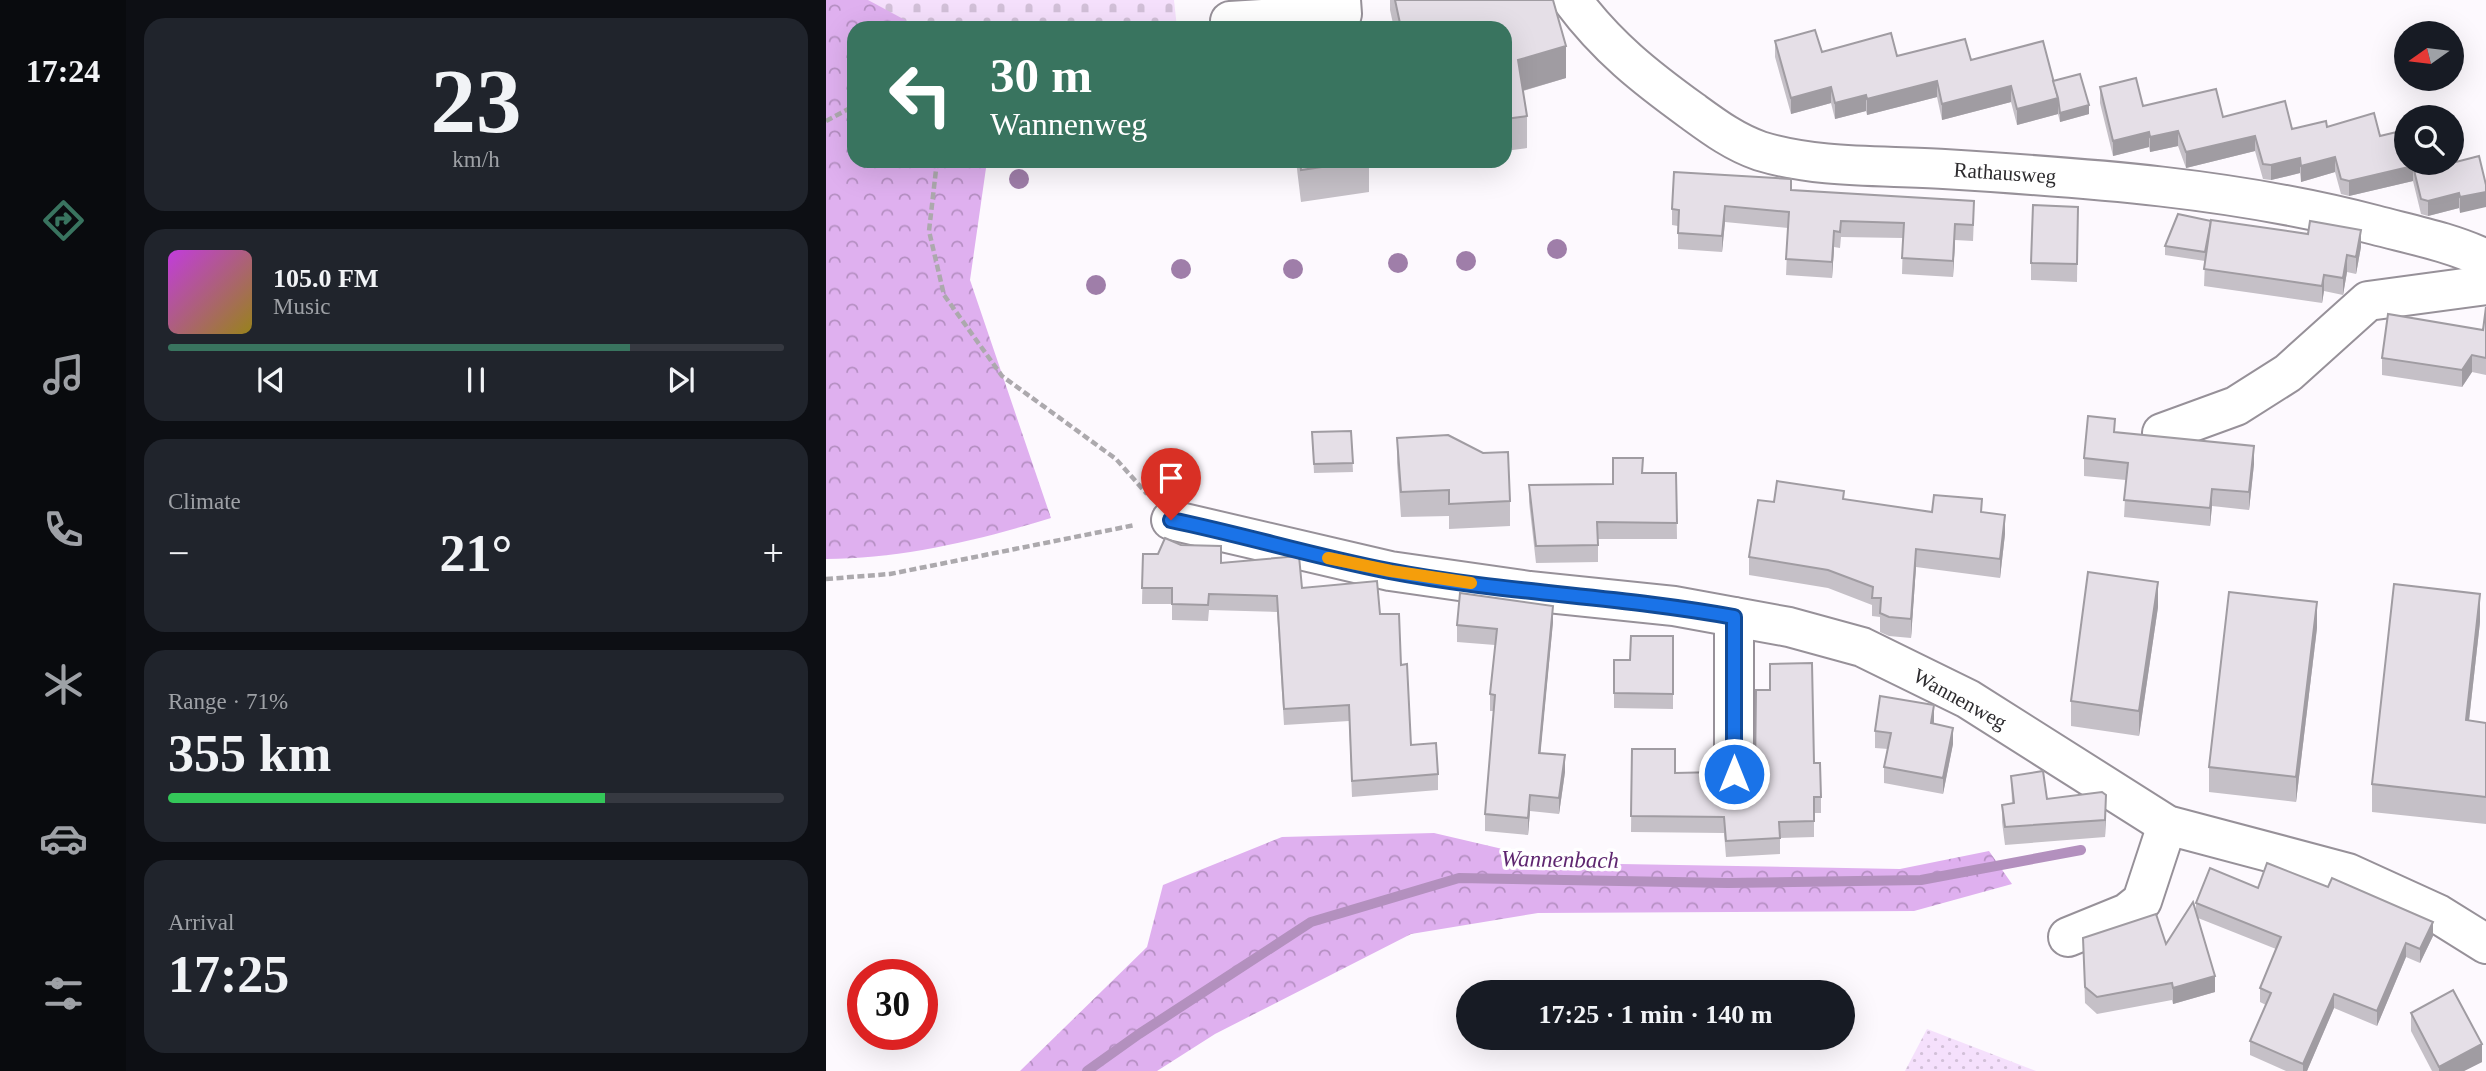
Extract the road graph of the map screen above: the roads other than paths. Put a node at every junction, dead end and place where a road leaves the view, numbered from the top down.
1 (1342, 0) edge
2 (1572, 0) edge
3 (1230, 16) edge
4 (2486, 259) edge
5 (2486, 285) edge
6 (2162, 433) dead end
7 (1171, 520) road end
8 (1734, 617) junction
9 (1734, 774) dead end
10 (2167, 825) junction
11 (2068, 937) dead end
12 (2486, 944) edge

1 - 3 street
2 - 4 street, Rathausweg
5 - 6 street
7 - 8 street, Wannenweg
8 - 9 street
8 - 10 street, Wannenweg
10 - 11 street
10 - 12 street, Wannenweg

